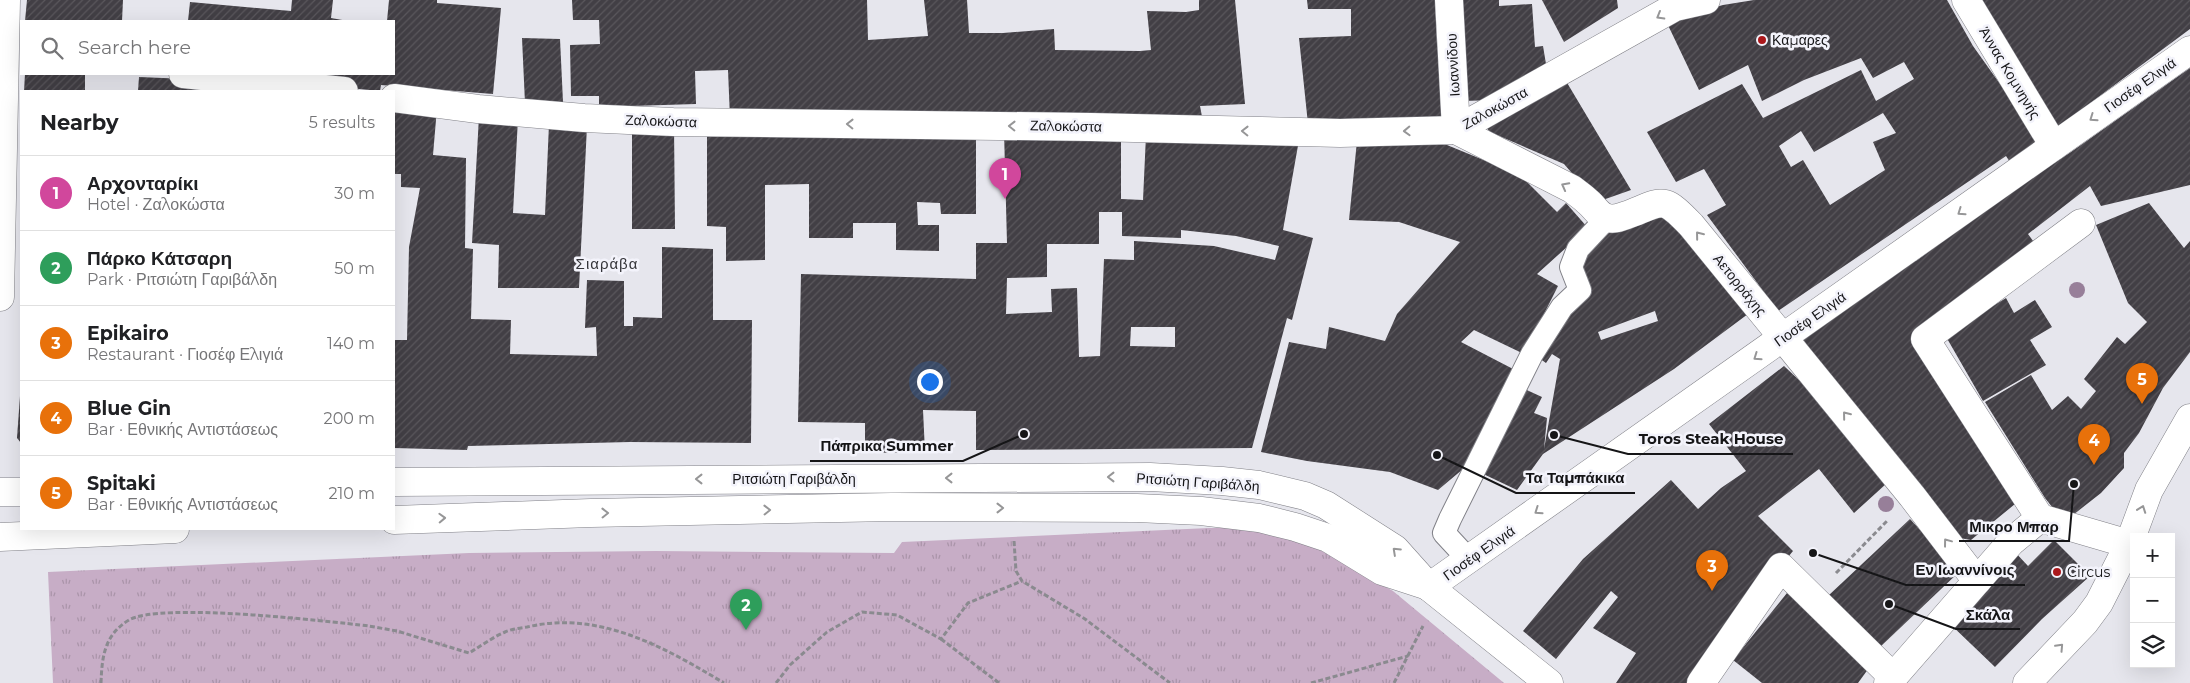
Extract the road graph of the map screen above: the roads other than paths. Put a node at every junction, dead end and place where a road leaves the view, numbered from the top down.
1 (6, 0) edge
2 (1449, 0) edge
3 (1706, 0) edge
4 (1966, 0) edge
5 (2190, 50) edge
6 (8, 57) edge
7 (190, 75) edge
8 (276, 87) edge
9 (327, 90) edge
10 (395, 98) edge
11 (1456, 130) junction
12 (2054, 146) junction
13 (1607, 218) junction
14 (2081, 223) dead end
15 (0, 297) edge
16 (1783, 338) junction
17 (2190, 418) edge
18 (395, 482) edge
19 (0, 492) edge
20 (20, 492) edge
21 (2040, 518) junction
22 (395, 520) edge
23 (153, 530) edge
24 (0, 537) edge
25 (2129, 544) junction
26 (1469, 560) junction
27 (1977, 581) junction
28 (1434, 591) junction
29 (1891, 680) edge
30 (1549, 683) edge
31 (1701, 683) edge
32 (2027, 683) edge

1 - 6 street
2 - 11 street, Ιωαννίδου
3 -> 11 street, Ζαλοκώστα
4 - 12 street, Άννας Κομνηνής
5 -> 12 street, Γιοσέφ Ελιγιά
6 - 15 street
7 - 8 street
8 - 9 street
11 -> 10 street, Ζαλοκώστα
13 -> 11 street
12 -> 16 street, Γιοσέφ Ελιγιά
16 -> 13 street, Αετορράχης
13 - 26 lane
14 - 21 street
16 -> 26 street, Γιοσέφ Ελιγιά
27 -> 16 street, Αετορράχης
25 -> 17 street
28 -> 18 street, Ριτσιώτη Γαριβάλδη
19 - 20 street
21 - 25 street
21 - 27 street
22 -> 28 street, Ριτσιώτη Γαριβάλδη
23 - 24 street
32 -> 25 street
26 - 28 street, Γιοσέφ Ελιγιά
27 - 29 street
28 - 30 street
29 - 31 street

